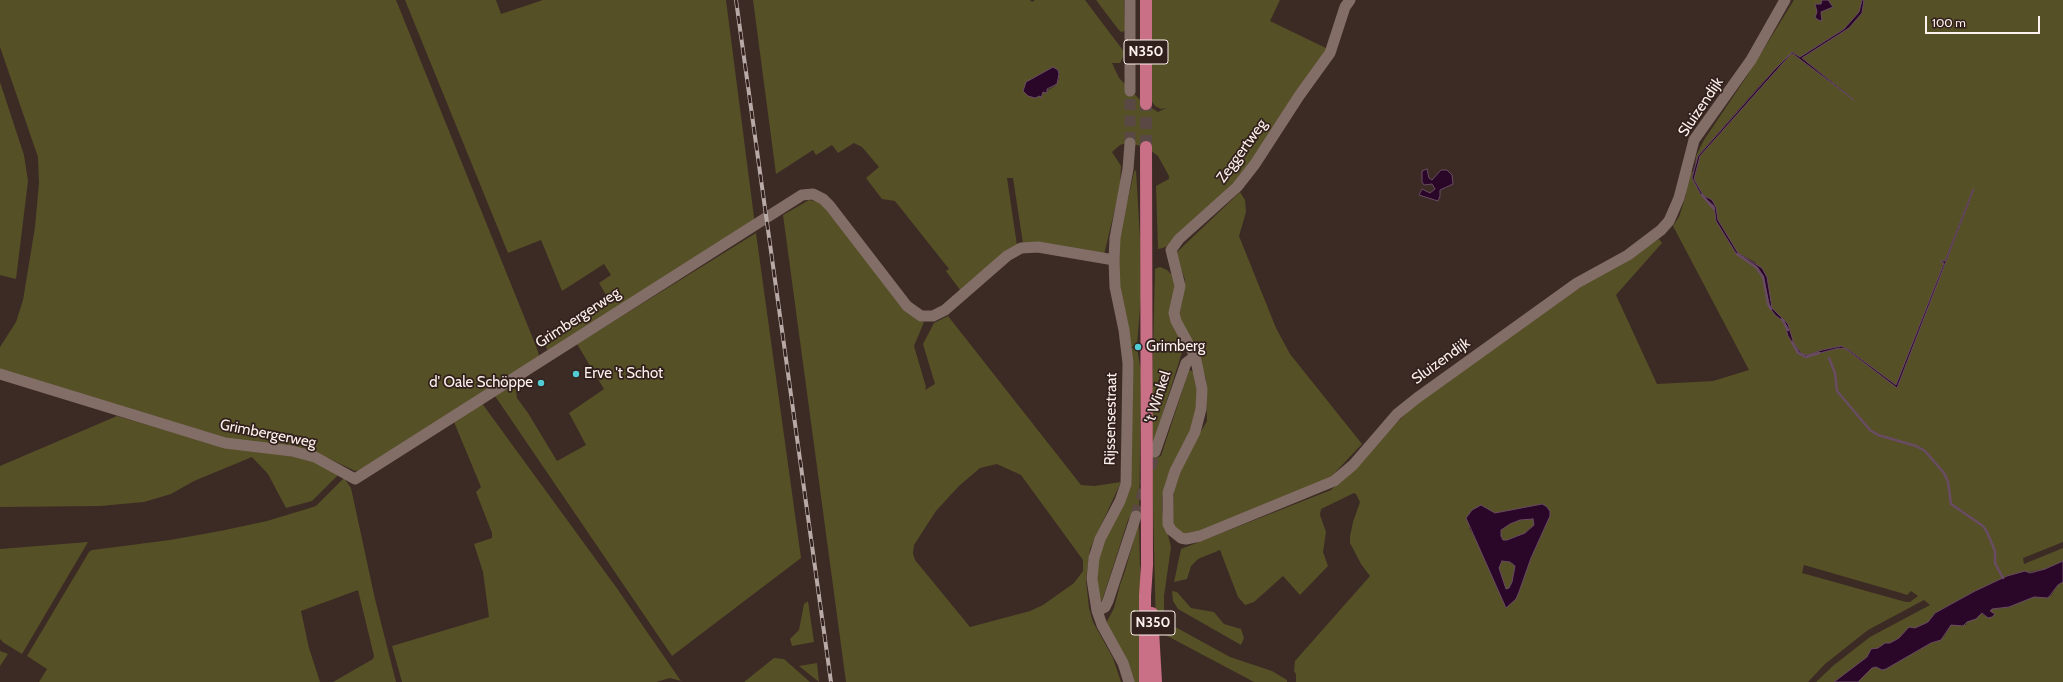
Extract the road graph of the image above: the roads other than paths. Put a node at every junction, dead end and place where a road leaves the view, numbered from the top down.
1 (1130, 0) edge
2 (1146, 0) edge
3 (1350, 0) edge
4 (1785, 0) edge
5 (1130, 91) tunnel mouth
6 (1146, 104) tunnel mouth
7 (1130, 144) tunnel mouth
8 (1146, 147) tunnel mouth
9 (1114, 260) junction
10 (1195, 356) junction
11 (0, 374) edge
12 (1155, 452) tunnel mouth
13 (1136, 516) tunnel mouth
14 (1147, 565) junction
15 (1097, 611) junction
16 (1129, 682) edge
17 (1145, 682) edge
18 (1156, 682) edge

1 - 5 street
2 - 6 main road, N350
3 - 10 street, Zeggertweg
4 - 10 street, Sluizendijk
7 - 9 street, Rijssensestraat
8 - 14 main road, N350
9 - 11 street, Grimbergerweg
9 - 15 street, Rijssensestraat
10 - 12 street, 't Winkel
13 - 15 street
14 - 17 main road, N350
14 - 18 main road, N350
15 - 16 street, Rijssensestraat

